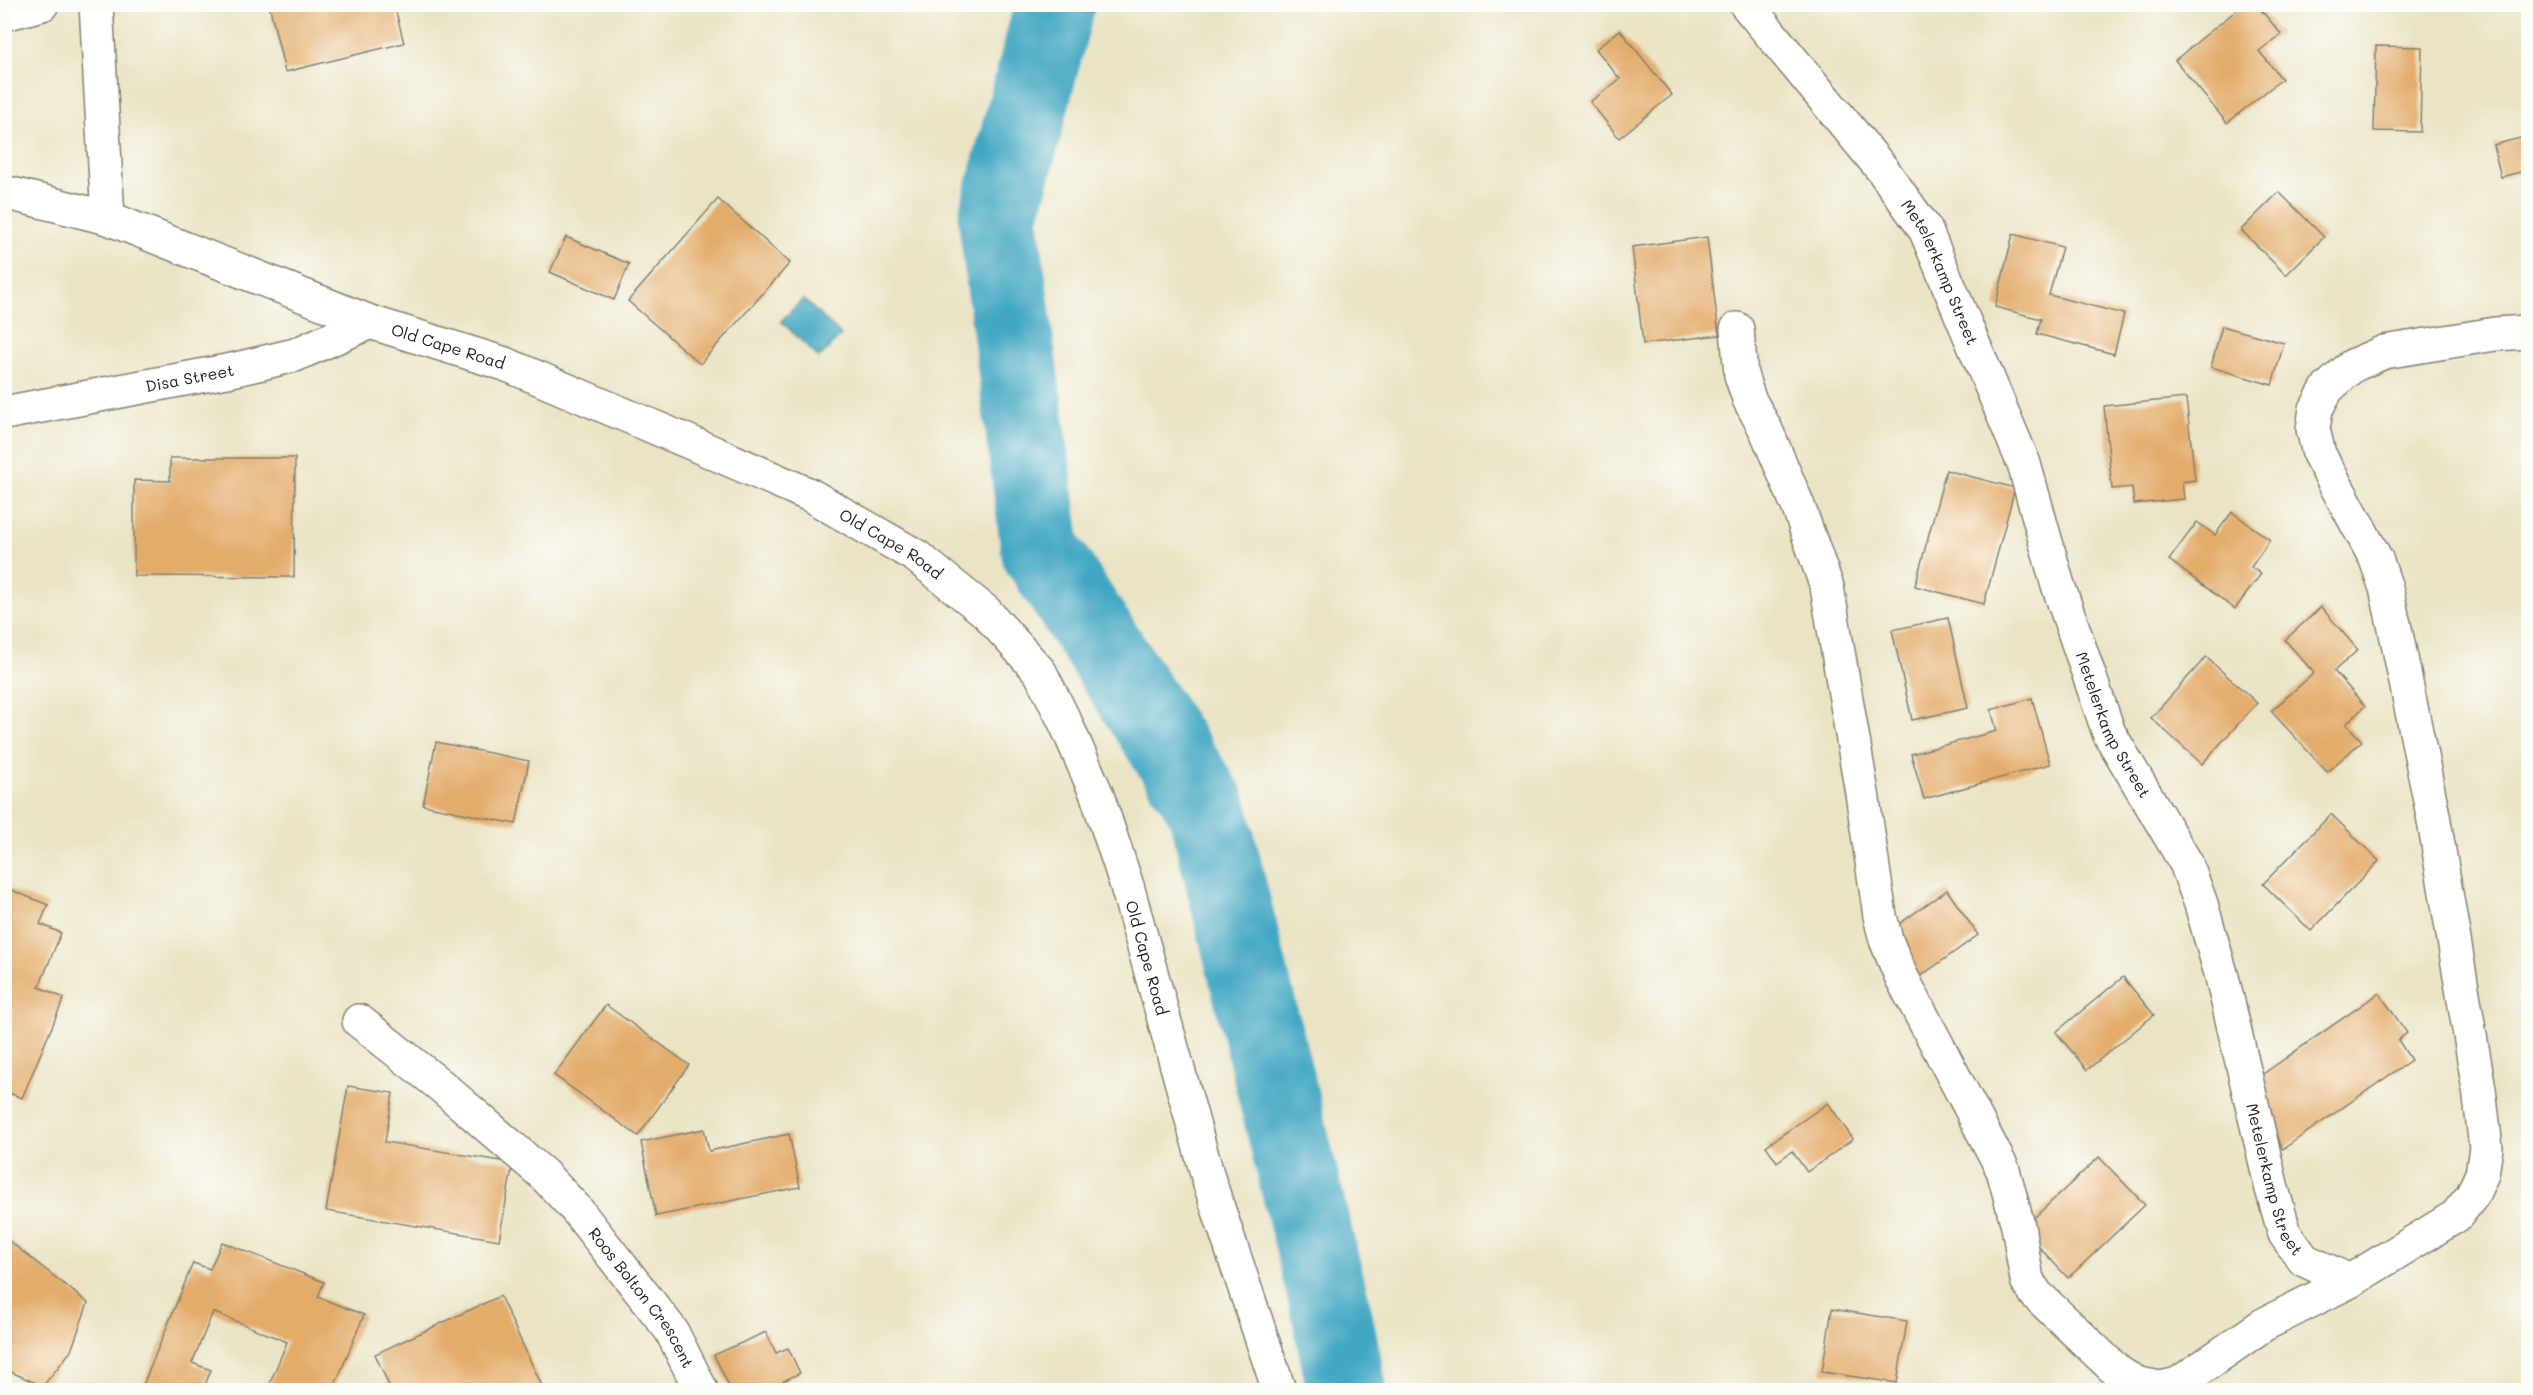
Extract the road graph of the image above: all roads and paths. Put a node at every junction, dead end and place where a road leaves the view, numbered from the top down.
1 (42, 4) edge
2 (96, 4) edge
3 (1746, 4) edge
4 (4, 14) edge
5 (4, 192) edge
6 (108, 218) junction
7 (370, 322) junction
8 (1737, 329) dead end
9 (2529, 332) edge
10 (4, 413) edge
11 (359, 1021) dead end
12 (2350, 1281) junction
13 (701, 1390) edge
14 (1279, 1390) edge

1 - 4 street
2 - 6 street
3 - 12 street, Metelerkamp Street
5 - 6 street, Old Cape Road
6 - 7 street, Old Cape Road
7 - 10 street, Disa Street
7 - 14 street, Old Cape Road
8 - 12 street
9 - 12 street
11 - 13 street, Roos Bolton Crescent

